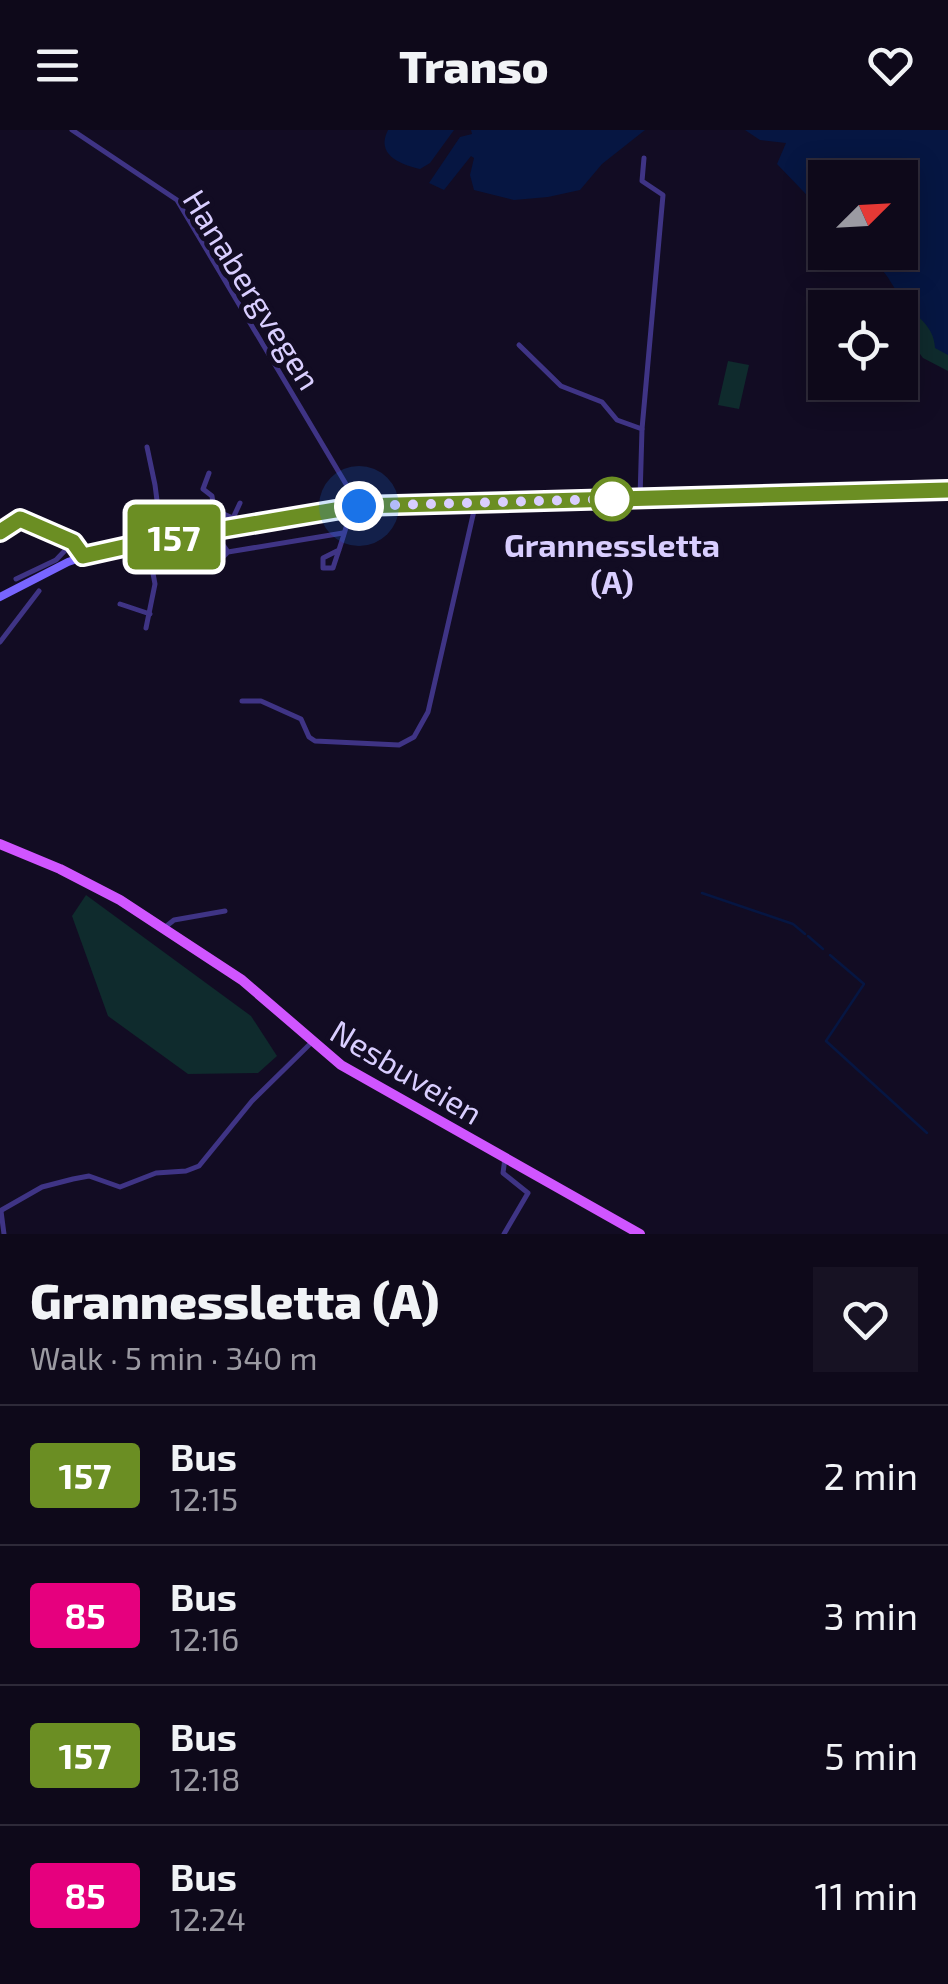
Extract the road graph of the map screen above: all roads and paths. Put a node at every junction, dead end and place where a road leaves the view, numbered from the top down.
1 (72, 130) edge
2 (644, 158) dead end
3 (519, 345) dead end
4 (642, 428) junction
5 (146, 448) dead end
6 (209, 473) dead end
7 (948, 490) edge
8 (640, 498) junction
9 (476, 502) junction
10 (240, 504) dead end
11 (350, 507) junction
12 (234, 522) junction
13 (344, 530) junction
14 (0, 532) edge
15 (162, 539) junction
16 (73, 542) junction
17 (146, 542) junction
18 (339, 550) dead end
19 (228, 552) dead end
20 (83, 556) junction
21 (16, 579) dead end
22 (39, 592) dead end
23 (0, 597) edge
24 (120, 604) dead end
25 (150, 614) junction
26 (146, 628) dead end
27 (0, 642) edge
28 (242, 700) dead end
29 (0, 844) edge
30 (225, 911) dead end
31 (164, 928) junction
32 (311, 1043) junction
33 (504, 1158) junction
34 (1, 1211) edge
35 (4, 1234) edge
36 (504, 1234) edge
37 (640, 1234) edge

1 - 11 street, Hanabergvegen
2 - 4 street
3 - 4 street
4 - 8 street
5 - 15 street
6 - 12 street
7 - 8 main road
8 - 9 main road
9 - 11 main road
9 - 28 street
10 - 12 street
11 - 12 main road
11 - 13 street, Hanabergvegen
12 - 15 main road
13 - 18 street
13 - 19 street
14 - 16 street
15 - 17 main road
16 - 20 street
16 - 21 street
17 - 20 main road
17 - 25 street
20 - 23 main road
22 - 27 street
24 - 25 street
25 - 26 street
29 - 31 main road, Nesbuveien
30 - 31 street
31 - 32 main road, Nesbuveien
32 - 33 main road, Nesbuveien
32 - 34 street
33 - 36 street
33 - 37 main road, Nesbuveien
34 - 35 street

